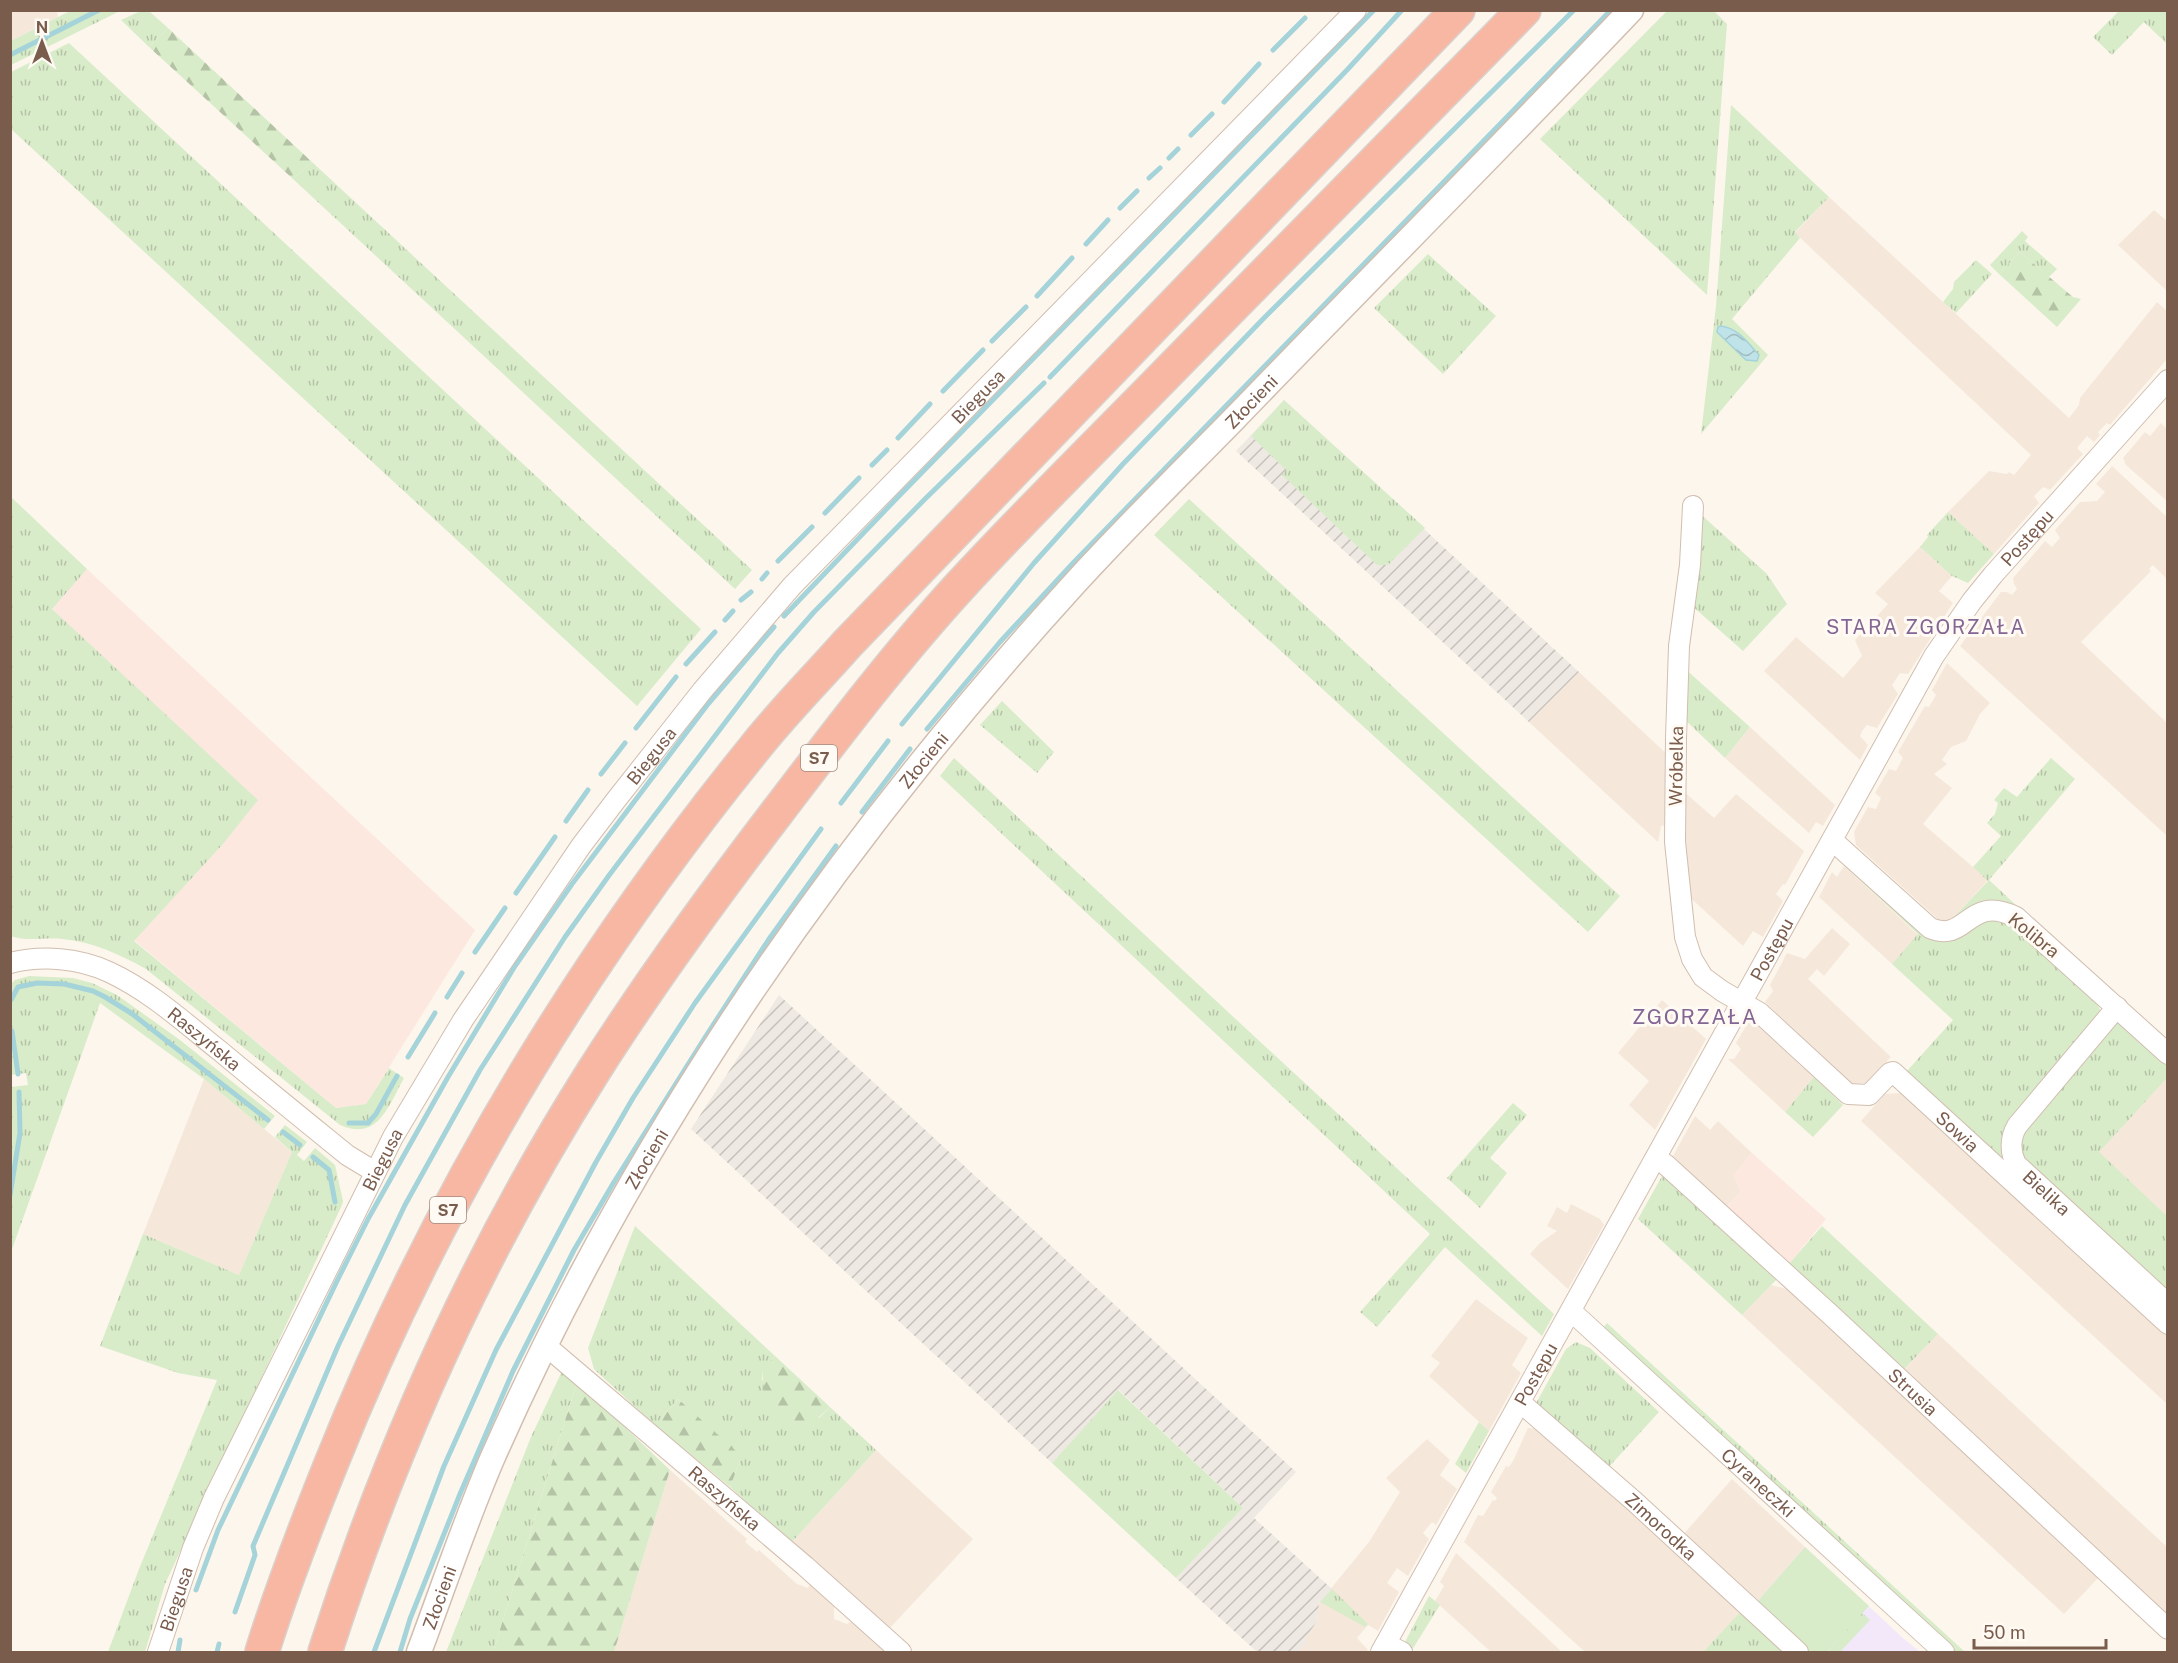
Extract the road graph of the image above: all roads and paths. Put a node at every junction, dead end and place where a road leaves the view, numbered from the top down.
1 (1356, 10) edge
2 (1458, 10) edge
3 (1524, 10) edge
4 (1631, 10) edge
5 (2168, 380) edge
6 (1693, 506) dead end
7 (1832, 840) junction
8 (10, 963) edge
9 (1742, 1001) junction
10 (2116, 1007) junction
11 (2168, 1054) edge
12 (1655, 1159) junction
13 (375, 1172) junction
14 (2168, 1304) edge
15 (1571, 1311) junction
16 (2168, 1324) edge
17 (545, 1345) junction
18 (1520, 1402) junction
19 (2168, 1629) edge
20 (1390, 1650) edge
21 (158, 1653) edge
22 (262, 1653) edge
23 (325, 1653) edge
24 (419, 1653) edge
25 (901, 1653) edge
26 (1798, 1653) edge
27 (1944, 1653) edge

1 - 13 street, Biegusa
2 - 22 highway, S7
3 - 23 highway, S7
4 - 17 street, Złocieni
5 - 7 street, Postępu
6 - 9 street, Wróbelka
7 - 9 street, Postępu
7 - 10 street, Kolibra
8 - 13 street, Raszyńska
9 - 12 street, Postępu
9 - 16 street, Sowia
10 - 11 street, Kolibra
10 - 14 street, Bielika
12 - 15 street, Postępu
12 - 19 street, Strusia
13 - 21 street, Biegusa
15 - 18 street, Postępu
15 - 27 street, Cyraneczki
17 - 24 street, Złocieni
17 - 25 street, Raszyńska
18 - 20 street, Postępu
18 - 26 street, Zimorodka

